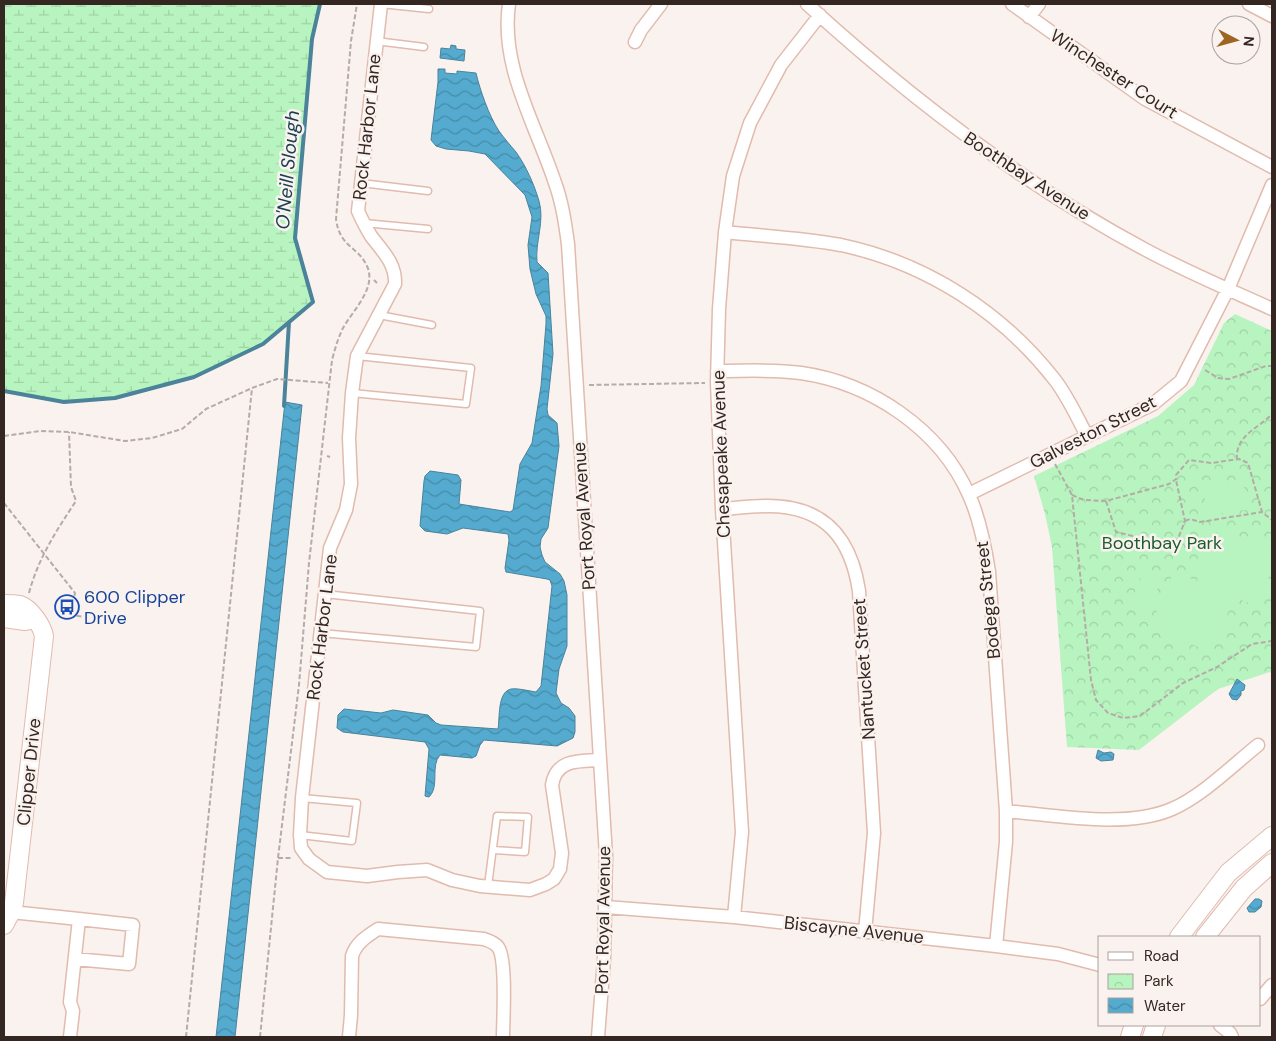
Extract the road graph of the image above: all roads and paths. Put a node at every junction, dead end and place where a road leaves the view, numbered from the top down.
1 (356, 4) edge
2 (381, 4) edge
3 (509, 4) edge
4 (661, 4) edge
5 (807, 4) edge
6 (1012, 4) edge
7 (1039, 4) edge
8 (1249, 4) edge
9 (429, 9) dead end
10 (820, 15) junction
11 (1272, 16) edge
12 (1029, 17) junction
13 (376, 41) junction
14 (635, 42) dead end
15 (424, 47) dead end
16 (1272, 167) edge
17 (361, 183) junction
18 (1272, 185) edge
19 (428, 191) dead end
20 (363, 223) junction
21 (428, 229) dead end
22 (725, 232) junction
23 (374, 280) dead end
24 (377, 282) dead end
25 (1228, 289) junction
26 (1272, 309) edge
27 (379, 315) junction
28 (432, 325) dead end
29 (357, 356) junction
30 (1272, 366) edge
31 (1205, 370) dead end
32 (717, 377) junction
33 (329, 383) junction
34 (576, 385) junction
35 (252, 388) junction
36 (352, 394) junction
37 (1272, 414) edge
38 (68, 432) junction
39 (4, 436) edge
40 (1087, 436) junction
41 (1051, 454) junction
42 (1237, 460) junction
43 (1176, 479) junction
44 (969, 494) junction
45 (1072, 495) junction
46 (1106, 501) junction
47 (4, 503) edge
48 (722, 509) junction
49 (1262, 512) junction
50 (1272, 520) edge
51 (1184, 521) junction
52 (44, 553) junction
53 (29, 594) dead end
54 (325, 594) junction
55 (4, 604) edge
56 (86, 617) dead end
57 (4, 618) edge
58 (35, 619) junction
59 (321, 633) junction
60 (1272, 641) edge
61 (1258, 745) dead end
62 (600, 760) junction
63 (302, 798) junction
64 (1006, 811) junction
65 (300, 835) junction
66 (1272, 836) edge
67 (493, 850) junction
68 (1272, 864) edge
69 (488, 886) junction
70 (606, 907) junction
71 (734, 917) junction
72 (8, 919) edge
73 (79, 919) junction
74 (865, 932) junction
75 (1180, 936) edge
76 (1206, 936) edge
77 (996, 946) junction
78 (75, 959) junction
79 (1098, 964) edge
80 (1272, 985) edge
81 (1261, 998) edge
82 (70, 1037) edge
83 (186, 1037) edge
84 (260, 1037) edge
85 (349, 1037) edge
86 (503, 1037) edge
87 (598, 1037) edge

1 - 33 path
2 - 9 lane
2 - 13 street, Rock Harbor Lane
3 - 34 street, Port Royal Avenue
4 - 14 street
5 - 10 street, Boothbay Avenue
6 - 12 street, Winchester Court
7 - 12 street
8 - 11 street
10 - 22 street, Chesapeake Avenue
10 - 25 street, Boothbay Avenue
12 - 16 street, Winchester Court
13 - 15 lane
13 - 17 street, Rock Harbor Lane
17 - 19 lane
17 - 20 street, Rock Harbor Lane
18 - 25 street, Galveston Street
20 - 21 lane
20 - 27 street, Rock Harbor Lane
22 - 32 street, Chesapeake Avenue
22 - 40 street
23 - 24 path
25 - 26 street, Boothbay Avenue
25 - 40 street, Galveston Street
27 - 28 lane
27 - 29 street, Rock Harbor Lane
29 - 36 street, Rock Harbor Lane
29 - 36 lane
30 - 31 path
32 - 34 path
32 - 44 street, Bodega Street
32 - 48 street, Chesapeake Avenue
33 - 35 path
33 - 84 path
34 - 62 street, Port Royal Avenue
35 - 38 path
35 - 83 path
36 - 54 street, Rock Harbor Lane
37 - 42 path
38 - 39 path
38 - 52 path
40 - 41 street, Galveston Street
41 - 44 street, Galveston Street
41 - 45 path
42 - 43 path
42 - 49 path
43 - 46 path
43 - 51 path
44 - 64 street, Bodega Street
45 - 46 path
45 - 60 path
46 - 51 path
47 - 52 path
48 - 71 street, Chesapeake Avenue
48 - 74 street, Nantucket Street
49 - 50 path
49 - 51 path
52 - 53 path
52 - 56 path
54 - 59 street, Rock Harbor Lane
54 - 59 lane
55 - 58 street
57 - 58 street
58 - 72 street, Clipper Drive
59 - 63 street, Rock Harbor Lane
61 - 64 street
62 - 69 street, Rock Harbor Lane
62 - 70 street, Port Royal Avenue
63 - 65 street, Rock Harbor Lane
63 - 65 lane
64 - 77 street, Bodega Street
65 - 69 street, Rock Harbor Lane
66 - 75 street
67 - 67 lane
67 - 69 lane
68 - 76 street
70 - 71 street, Biscayne Avenue
70 - 87 street, Port Royal Avenue
71 - 74 street, Biscayne Avenue
72 - 73 street
73 - 78 street
73 - 78 street
74 - 77 street, Biscayne Avenue
77 - 79 street, Biscayne Avenue
78 - 82 street
80 - 81 street
85 - 86 street

